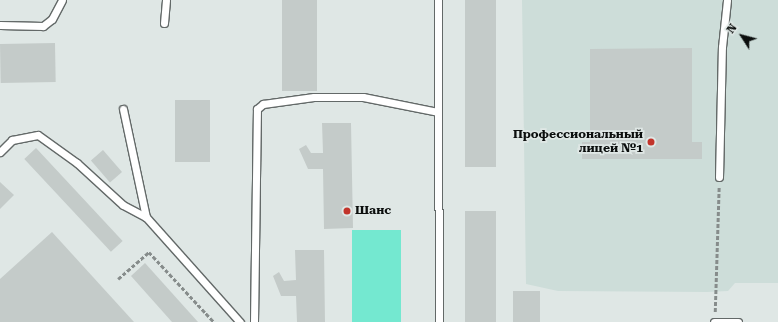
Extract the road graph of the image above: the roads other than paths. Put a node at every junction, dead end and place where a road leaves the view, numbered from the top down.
1 (62, 0) edge
2 (166, 0) edge
3 (438, 0) edge
4 (727, 0) edge
5 (164, 22) dead end
6 (0, 25) edge
7 (123, 109) dead end
8 (438, 112) junction
9 (0, 152) edge
10 (719, 176) road end
11 (146, 217) junction
12 (714, 321) edge
13 (240, 322) edge
14 (254, 322) edge
15 (439, 322) edge
16 (738, 322) edge

1 - 6 lane
2 - 5 lane
3 - 8 lane
4 - 10 lane
7 - 11 lane
8 - 14 lane
8 - 15 lane
9 - 11 lane
11 - 13 lane
12 - 16 lane

